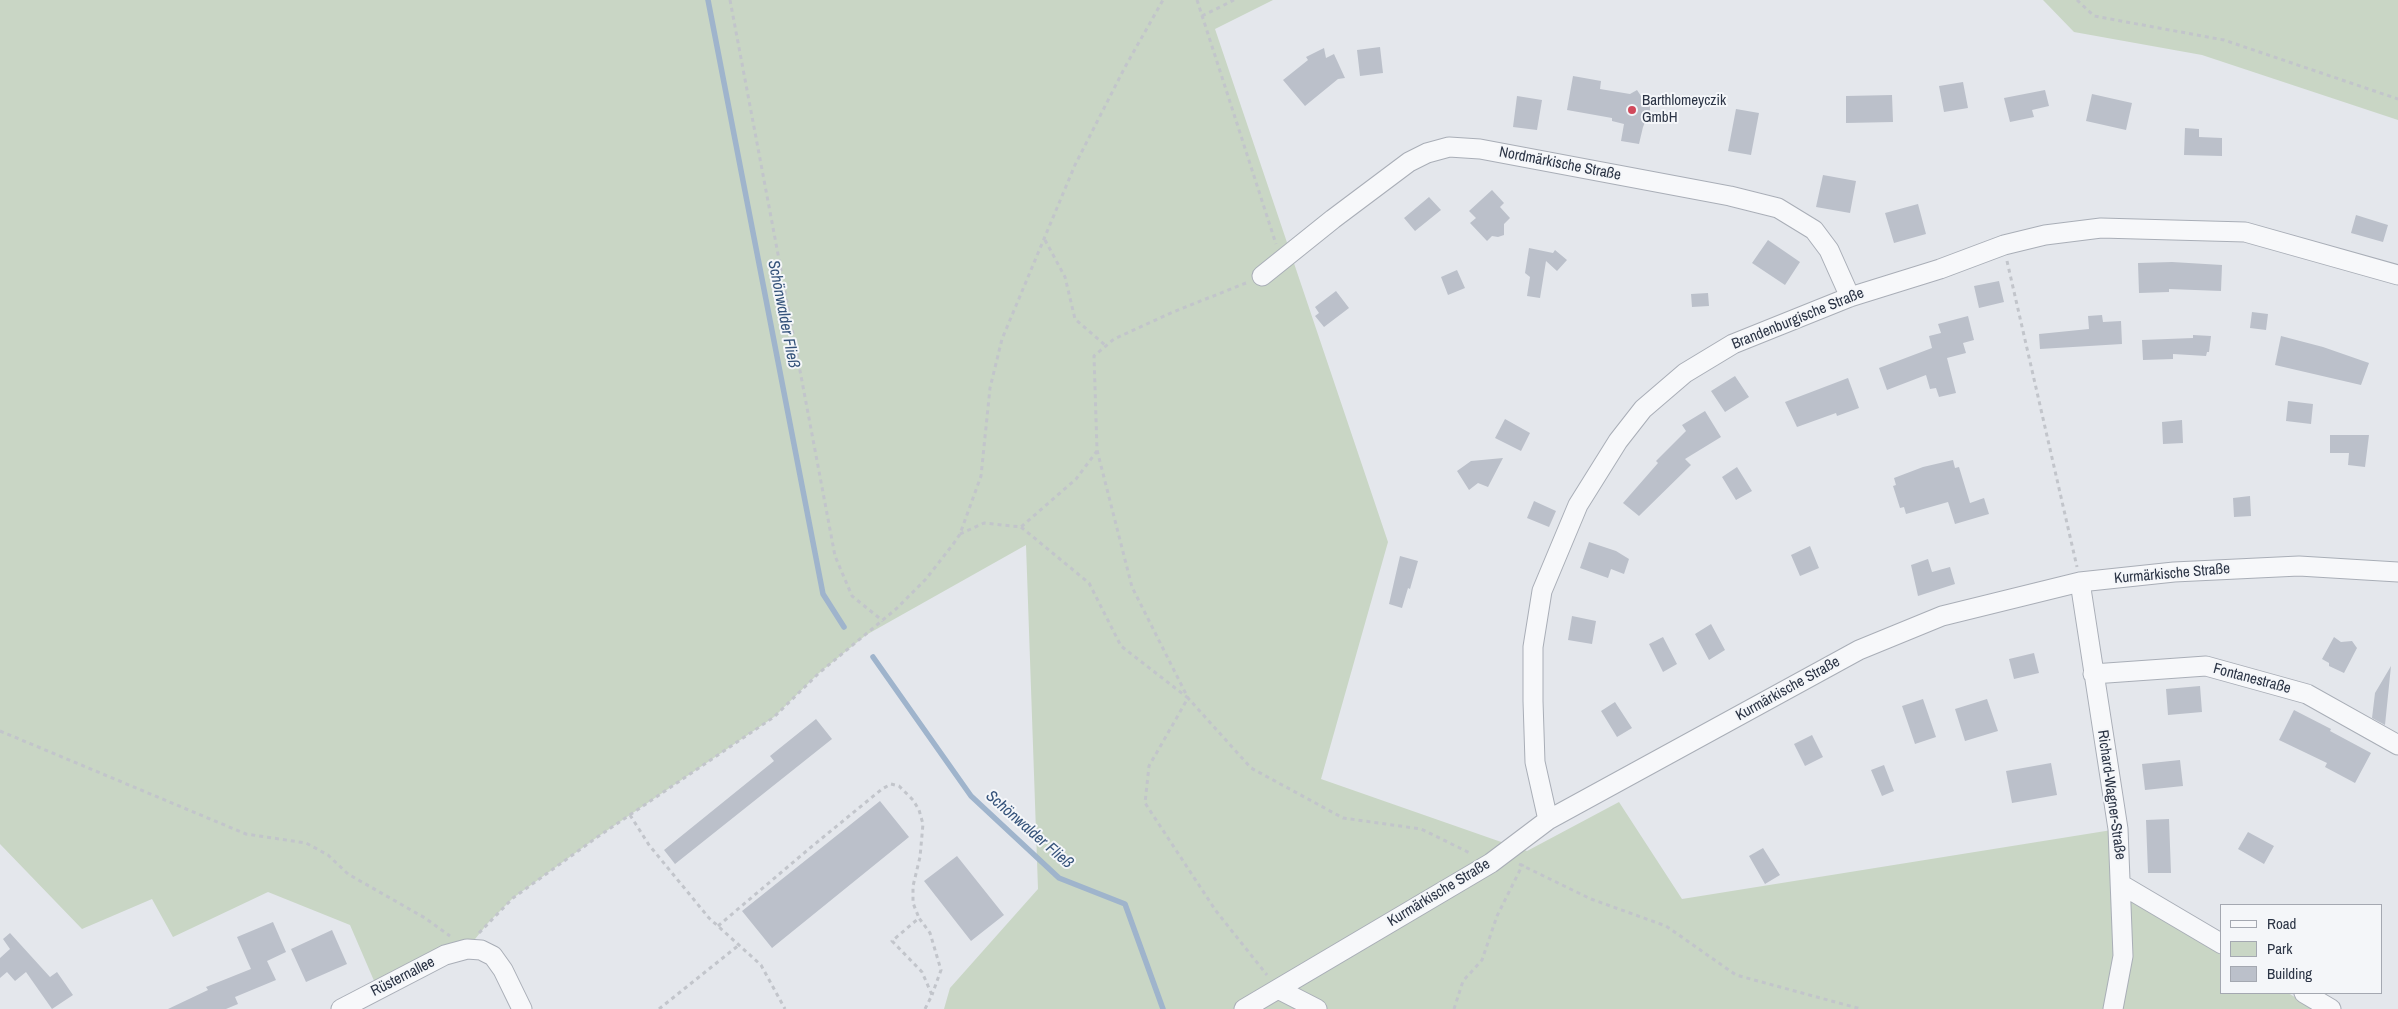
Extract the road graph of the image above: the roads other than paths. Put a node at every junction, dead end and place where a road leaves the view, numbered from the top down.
1 (2398, 275) edge
2 (1262, 276) road end
3 (1850, 296) junction
4 (2398, 572) edge
5 (2080, 582) junction
6 (2093, 674) junction
7 (2398, 745) edge
8 (1548, 820) junction
9 (2122, 885) junction
10 (2220, 943) edge
11 (1278, 989) junction
12 (2306, 994) edge
13 (341, 1009) edge
14 (522, 1009) edge
15 (1244, 1009) edge
16 (1317, 1009) edge
17 (2113, 1009) edge
18 (2331, 1009) edge

1 - 3 street, Brandenburgische Straße
2 - 3 street, Nordmärkische Straße
3 - 8 street, Brandenburgische Straße
4 - 5 street, Kurmärkische Straße
5 - 6 street, Richard-Wagner-Straße
5 - 8 street, Kurmärkische Straße
6 - 7 street, Fontanestraße
6 - 9 street, Richard-Wagner-Straße
8 - 11 street, Kurmärkische Straße
9 - 10 street
9 - 17 street, Richard-Wagner-Straße
11 - 15 street, Kurmärkische Straße
11 - 16 street
12 - 18 street
13 - 14 street, Rüsternallee

